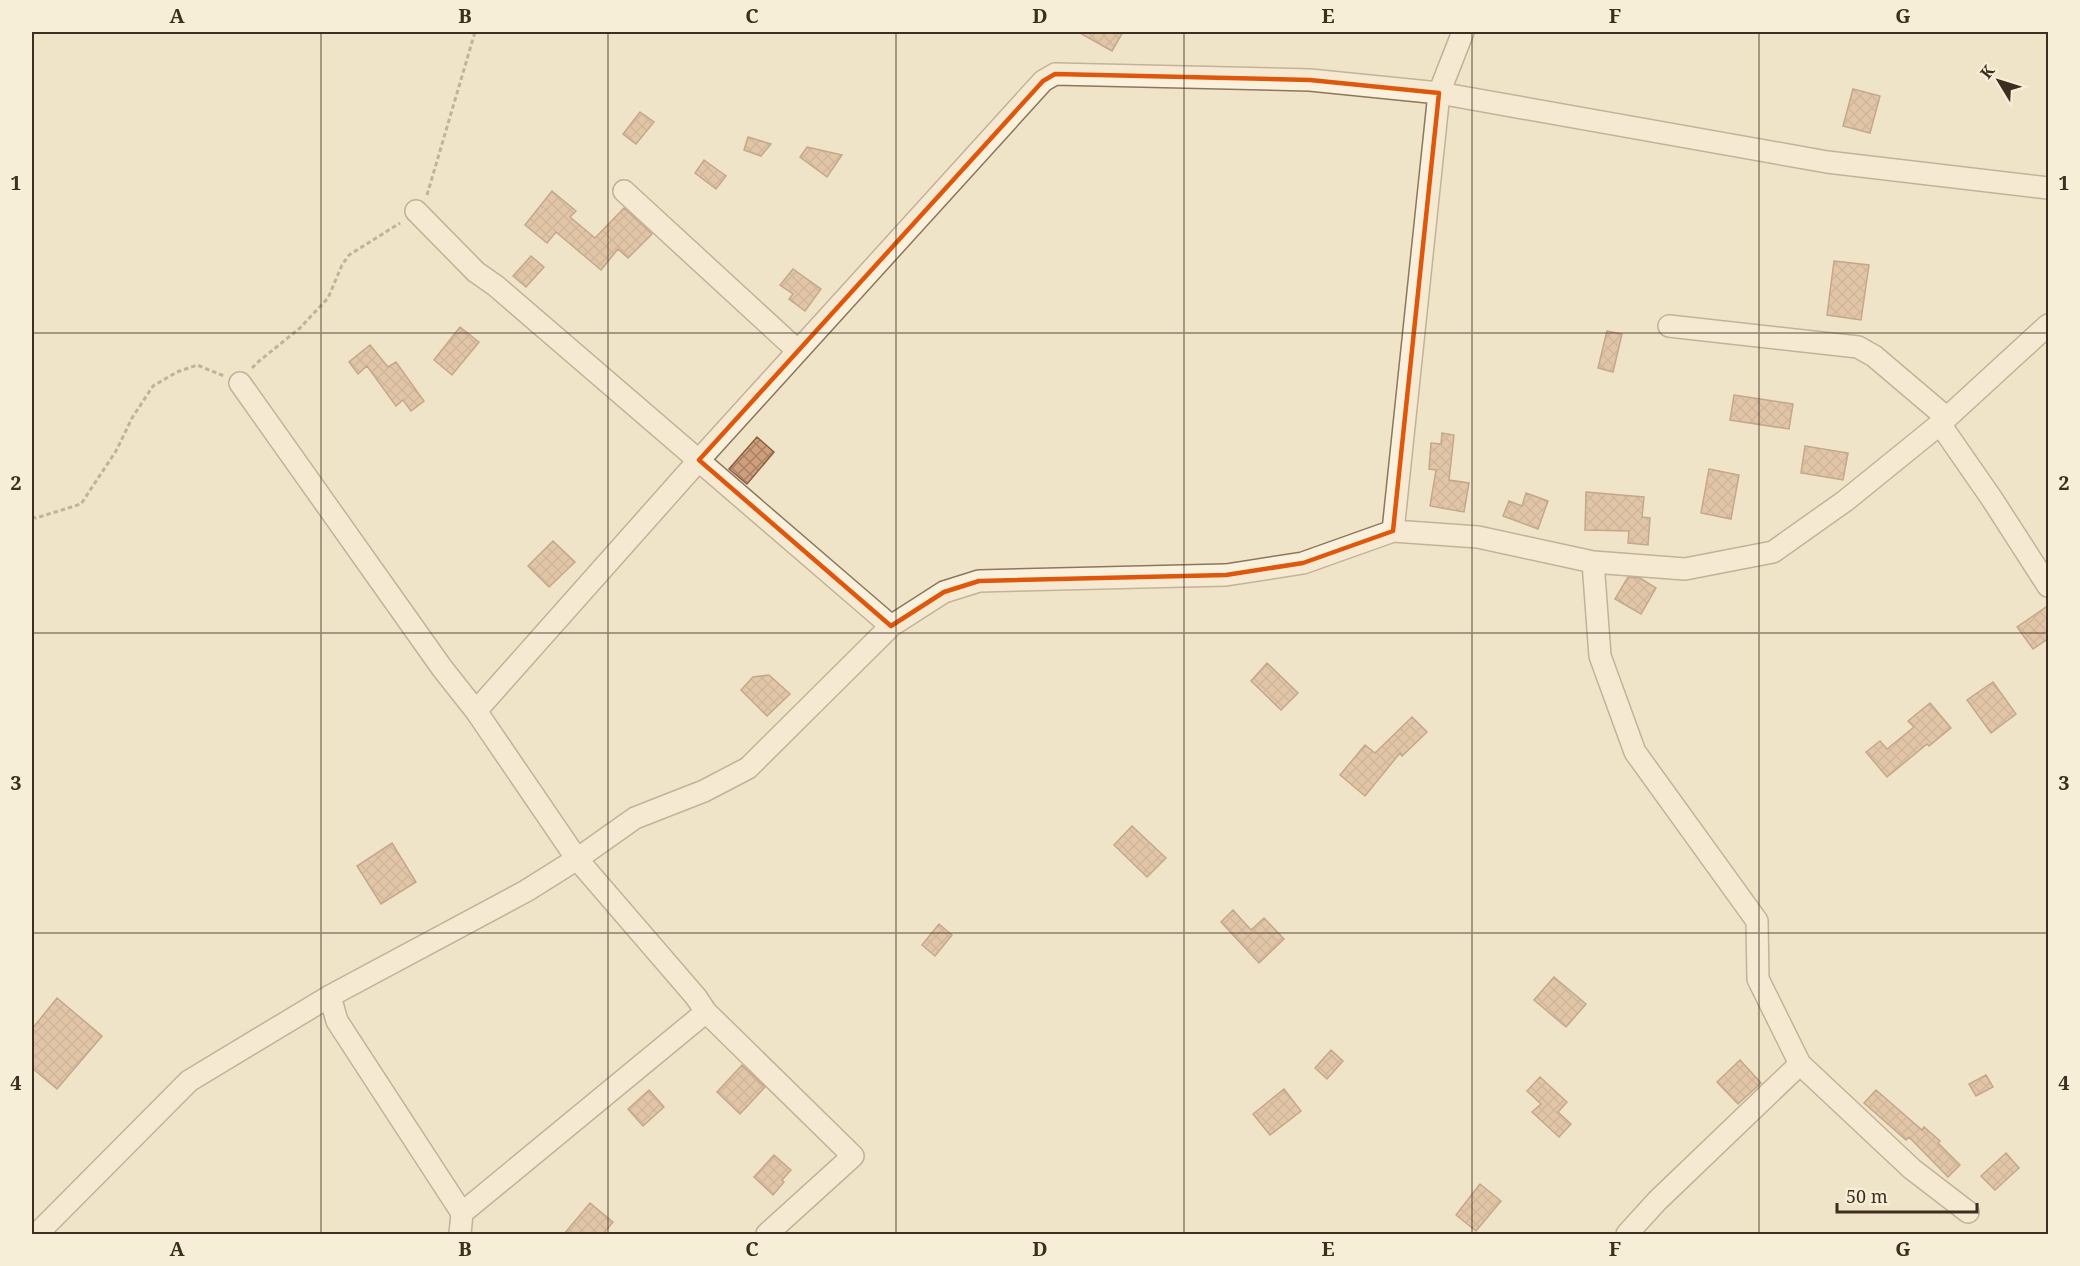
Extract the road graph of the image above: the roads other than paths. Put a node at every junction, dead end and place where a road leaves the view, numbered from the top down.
1 (1463, 32) edge
2 (1439, 93) junction
3 (2049, 188) edge
4 (624, 191) dead end
5 (416, 211) road end
6 (2049, 324) edge
7 (1670, 326) dead end
8 (798, 351) junction
9 (240, 383) road end
10 (1943, 421) junction
11 (699, 460) junction
12 (1393, 531) junction
13 (1593, 561) junction
14 (2049, 586) edge
15 (891, 626) junction
16 (476, 711) junction
17 (577, 858) junction
18 (330, 996) junction
19 (706, 1012) junction
20 (1800, 1064) junction
21 (1968, 1212) dead end
22 (462, 1213) junction
23 (37, 1234) edge
24 (460, 1234) edge
25 (767, 1234) edge
26 (1627, 1234) edge

1 - 2 street
2 - 3 street
2 - 8 street
2 - 12 street
4 - 8 street
5 - 11 street
6 - 10 street
7 - 10 street
8 - 11 street
9 - 16 street
10 - 13 street
10 - 14 street
11 - 15 street
11 - 16 street
12 - 13 street
12 - 15 street
13 - 20 street
15 - 17 street
16 - 17 street
17 - 18 street
17 - 19 street
18 - 22 street
18 - 23 street
19 - 22 street
19 - 25 street
20 - 21 street
20 - 26 street
22 - 24 street

